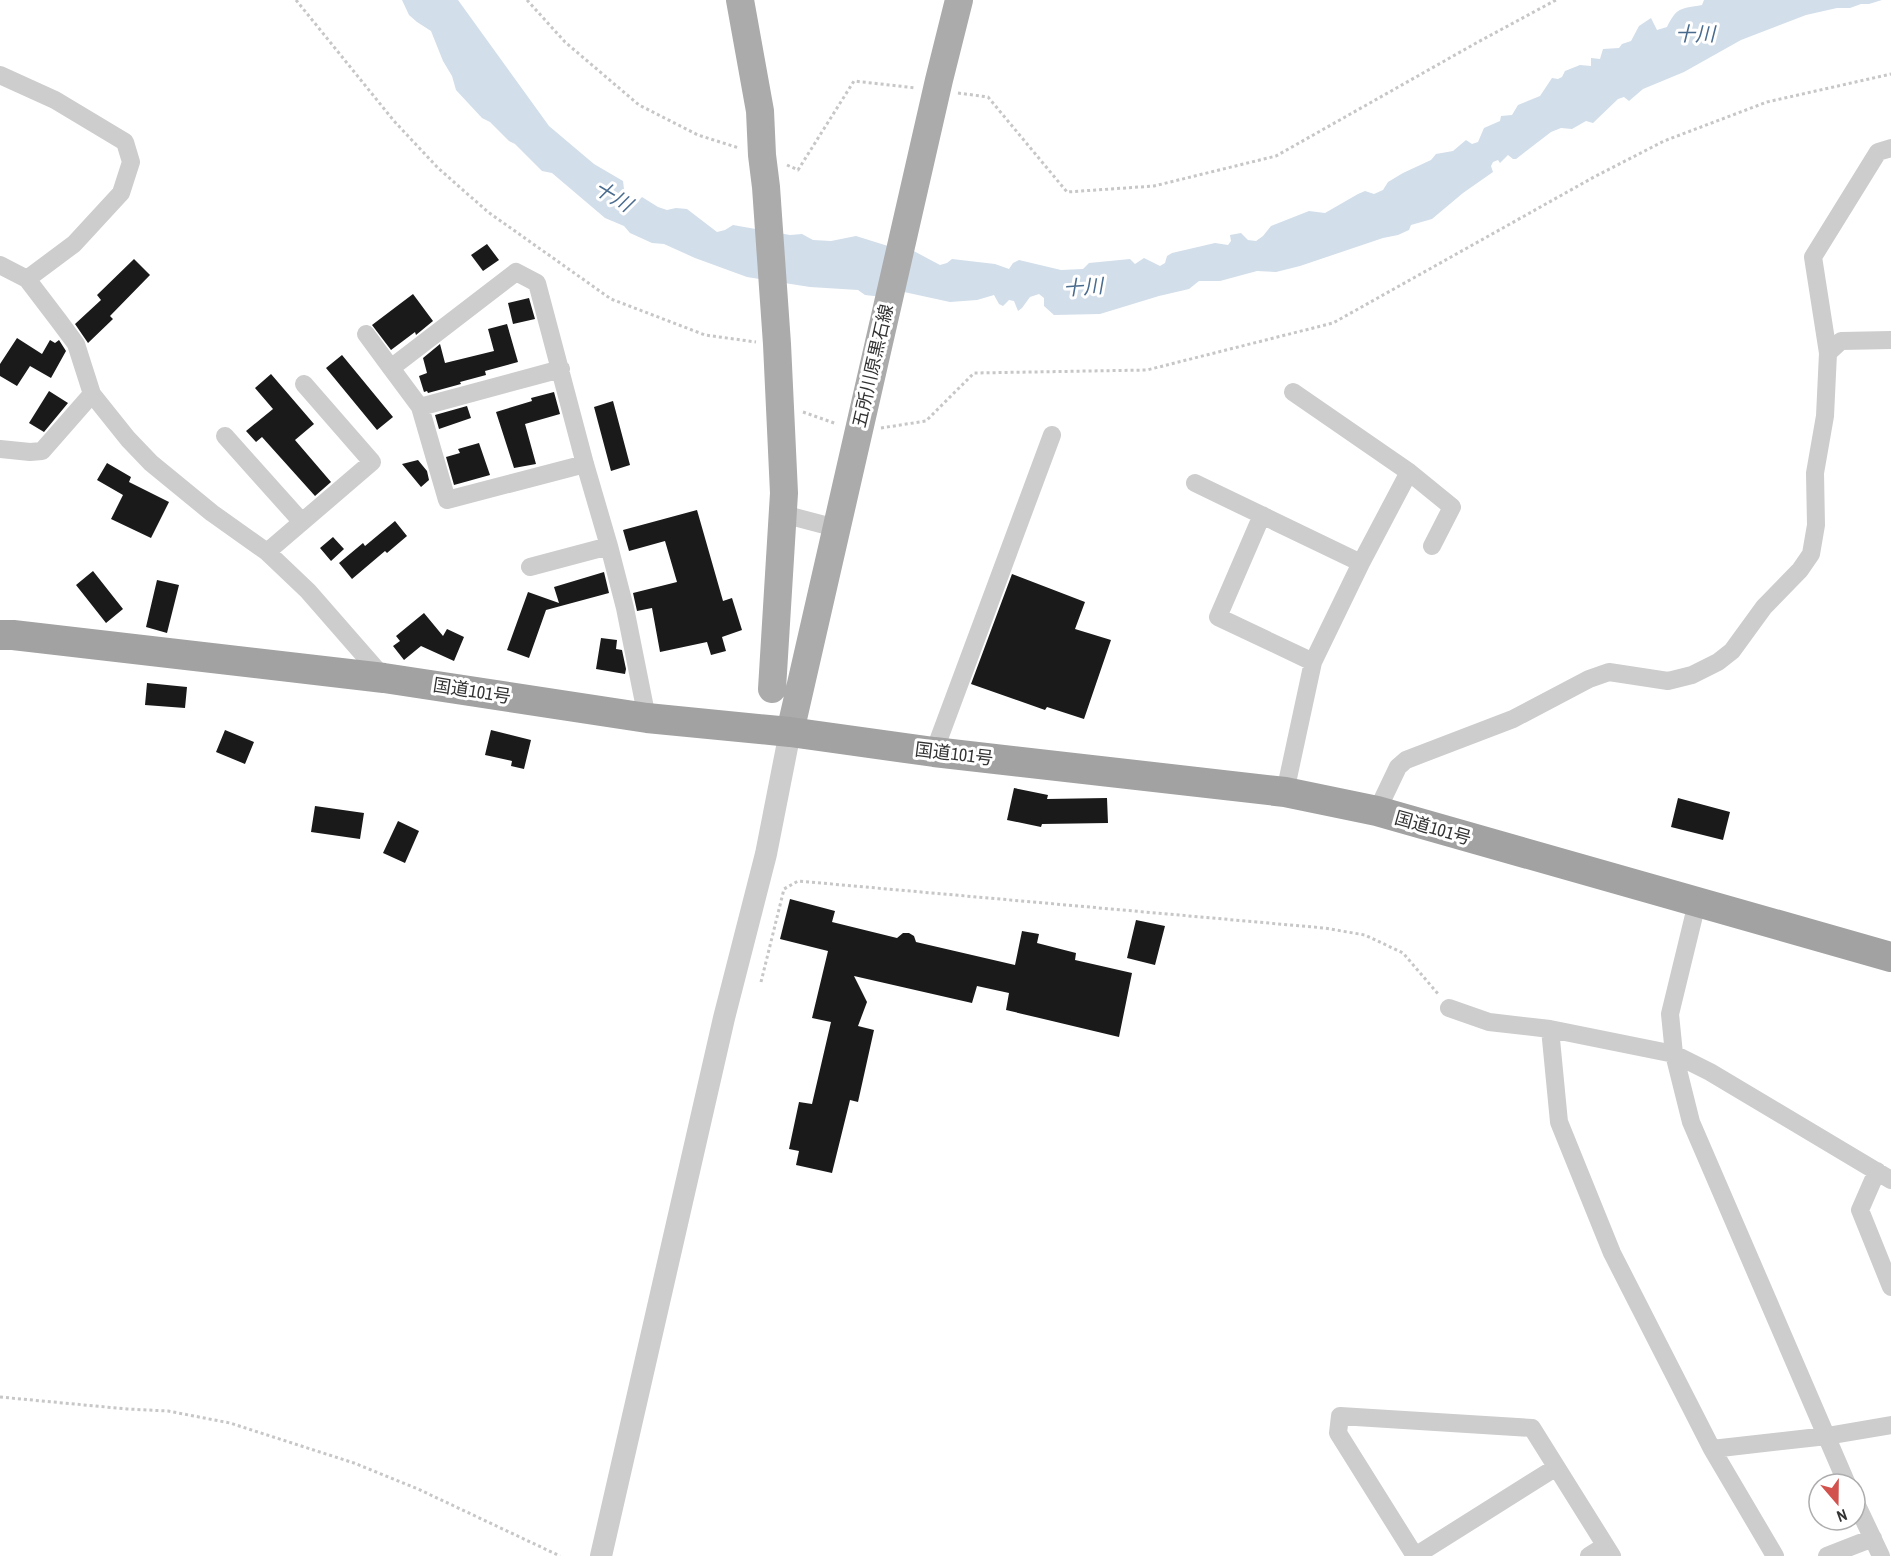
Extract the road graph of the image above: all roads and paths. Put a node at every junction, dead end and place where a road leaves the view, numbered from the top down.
1 (296, 0) edge
2 (527, 0) edge
3 (740, 0) edge
4 (959, 0) edge
5 (1556, 0) edge
6 (1891, 74) edge
7 (0, 75) edge
8 (937, 94) junction
9 (1891, 148) edge
10 (762, 155) junction
11 (0, 265) edge
12 (27, 279) junction
13 (366, 334) dead end
14 (776, 335) junction
15 (1891, 340) edge
16 (1828, 353) junction
17 (391, 368) junction
18 (561, 369) junction
19 (304, 384) dead end
20 (1293, 392) dead end
21 (92, 394) junction
22 (420, 407) junction
23 (799, 410) dead end
24 (839, 425) dead end
25 (870, 430) dead end
26 (1052, 435) dead end
27 (225, 436) dead end
28 (0, 448) edge
29 (585, 464) junction
30 (1409, 472) junction
31 (1195, 483) dead end
32 (783, 514) junction
33 (1262, 515) junction
34 (302, 521) junction
35 (836, 528) junction
36 (609, 546) junction
37 (1432, 546) dead end
38 (267, 552) junction
39 (1361, 563) junction
40 (530, 567) dead end
41 (0, 635) edge
42 (1313, 662) junction
43 (384, 678) junction
44 (772, 689) dead end
45 (647, 718) junction
46 (790, 732) junction
47 (934, 752) junction
48 (1285, 792) junction
49 (1377, 811) junction
50 (1697, 903) junction
51 (1891, 957) edge
52 (761, 982) dead end
53 (1449, 1008) joint
54 (1550, 1029) junction
55 (1674, 1054) junction
56 (1884, 1176) edge
57 (1891, 1287) edge
58 (0, 1397) edge
59 (1891, 1425) edge
60 (1827, 1436) junction
61 (1712, 1449) junction
62 (1555, 1468) junction
63 (1842, 1472) edge
64 (1867, 1526) edge
65 (1873, 1538) junction
66 (1609, 1551) edge
67 (560, 1556) edge
68 (601, 1556) edge
69 (1589, 1556) edge
70 (1774, 1556) edge
71 (1827, 1556) edge
72 (1881, 1556) edge

1 - 14 path
2 - 10 path
3 - 10 main road
4 - 8 main road, 五所川原黒石線
5 - 8 path
6 - 25 path
7 - 12 street
8 - 10 path
8 - 35 main road, 五所川原黒石線
9 - 16 street
10 - 14 main road
11 - 12 street
12 - 21 street
13 - 17 street
14 - 32 main road
15 - 16 street
16 - 49 street
17 - 18 street
17 - 22 street
18 - 22 street
18 - 29 street
19 - 34 street
20 - 30 street
21 - 28 street
21 - 38 street
22 - 29 street
23 - 24 path
26 - 47 street
27 - 34 street
29 - 36 street
30 - 37 street
30 - 39 street
31 - 33 street
32 - 35 street
32 - 44 main road
33 - 39 street
33 - 42 street
34 - 38 street
35 - 46 main road, 五所川原黒石線
36 - 40 street
36 - 45 street
38 - 43 street
39 - 42 street
41 - 43 highway, 国道101号
42 - 48 street
43 - 45 highway, 国道101号
45 - 46 highway, 国道101号
46 - 47 highway, 国道101号
46 - 68 street
47 - 48 highway, 国道101号
48 - 49 highway, 国道101号
49 - 50 highway, 国道101号
50 - 51 highway, 国道101号
50 - 55 street
52 - 53 path
53 - 54 street
54 - 55 street
54 - 61 street
55 - 56 street
55 - 60 street
56 - 57 street
58 - 67 path
59 - 60 street
60 - 61 street
60 - 63 street
61 - 70 street
62 - 62 street
62 - 66 street
64 - 65 street
65 - 71 street
65 - 72 street
66 - 69 street

